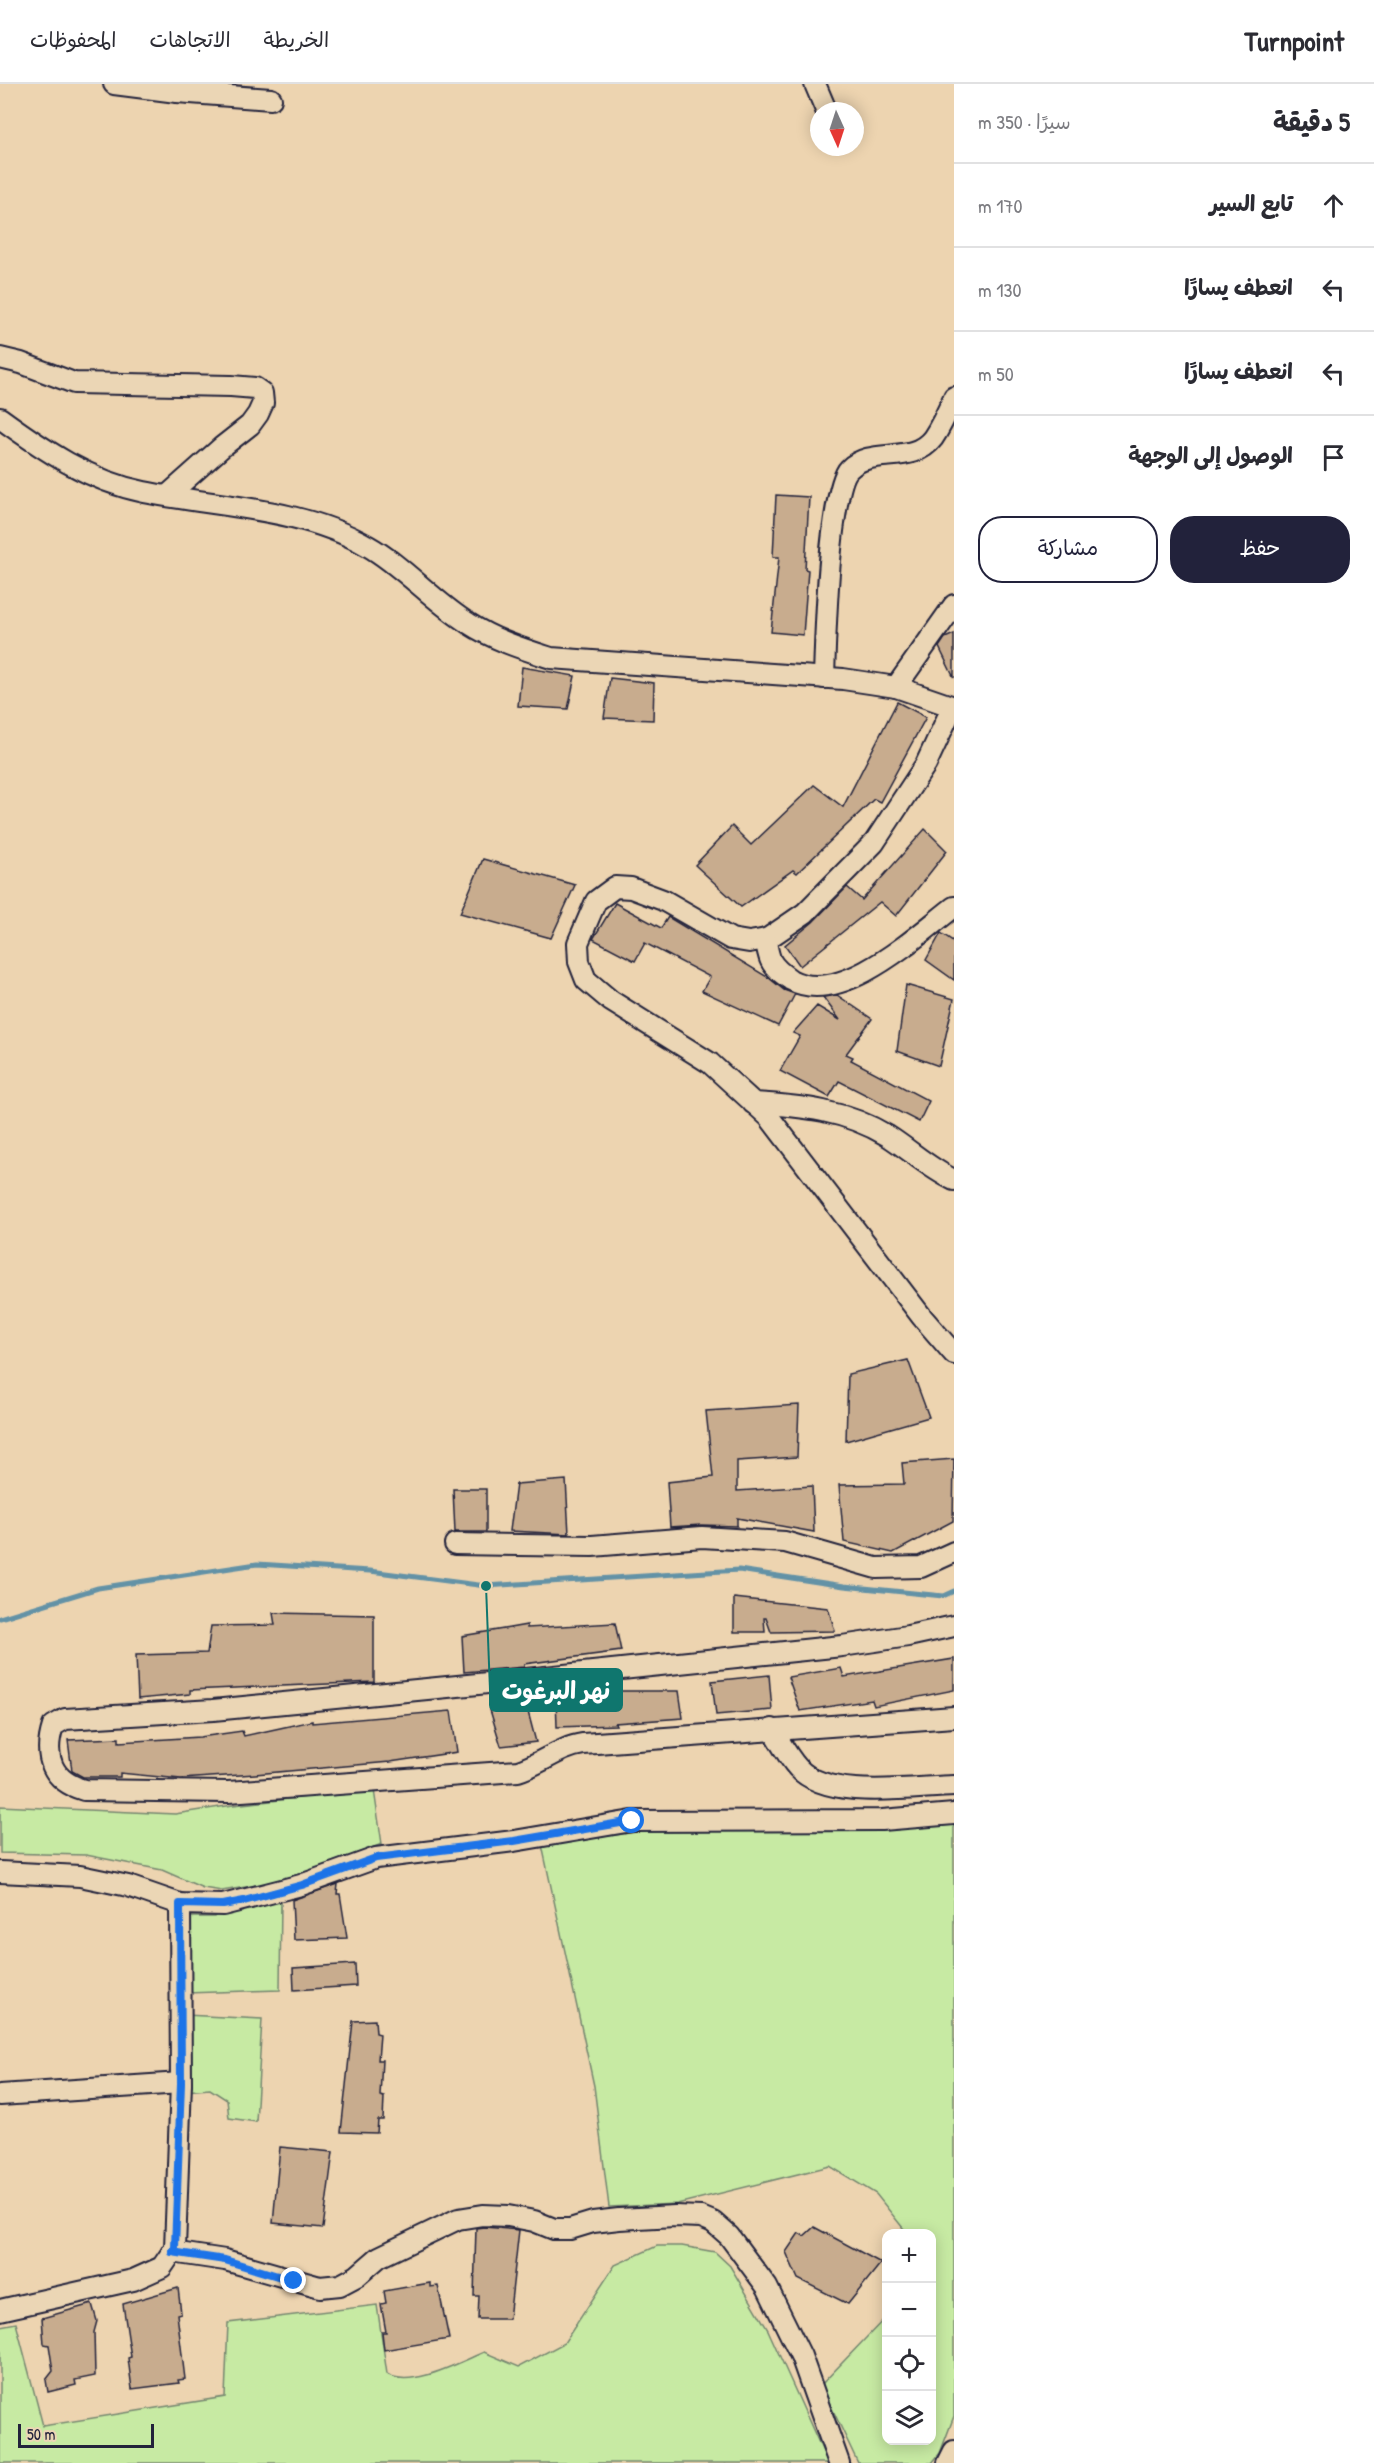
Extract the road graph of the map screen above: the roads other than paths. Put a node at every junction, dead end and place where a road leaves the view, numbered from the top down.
1 (114, 84) edge
2 (815, 84) edge
3 (271, 99) dead end
4 (823, 102) edge
5 (0, 358) edge
6 (954, 398) edge
7 (0, 418) edge
8 (168, 495) junction
9 (954, 605) edge
10 (824, 678) junction
11 (896, 687) junction
12 (953, 706) edge
13 (954, 907) edge
14 (765, 939) junction
15 (753, 1103) junction
16 (954, 1180) edge
17 (929, 1325) junction
18 (954, 1333) edge
19 (954, 1354) edge
20 (455, 1544) dead end
21 (954, 1552) edge
22 (954, 1626) edge
23 (954, 1717) edge
24 (772, 1729) junction
25 (954, 1786) edge
26 (954, 1814) edge
27 (0, 1872) edge
28 (180, 1904) junction
29 (181, 2083) junction
30 (0, 2095) edge
31 (172, 2252) junction
32 (0, 2310) edge
33 (954, 2451) edge
34 (839, 2463) edge
35 (948, 2463) edge

1 - 3 street
2 - 4 street
5 - 8 street
6 - 10 street
7 - 8 street
8 - 10 street
9 - 11 street
10 - 11 street
11 - 12 street
12 - 14 street
13 - 14 street
14 - 15 street
15 - 16 street
15 - 17 street
17 - 18 street
17 - 19 street
20 - 21 street
22 - 24 street
23 - 24 street
24 - 25 street
26 - 28 street
27 - 28 street
28 - 29 street
29 - 30 street
29 - 31 street
31 - 32 street
31 - 34 street
33 - 35 street

